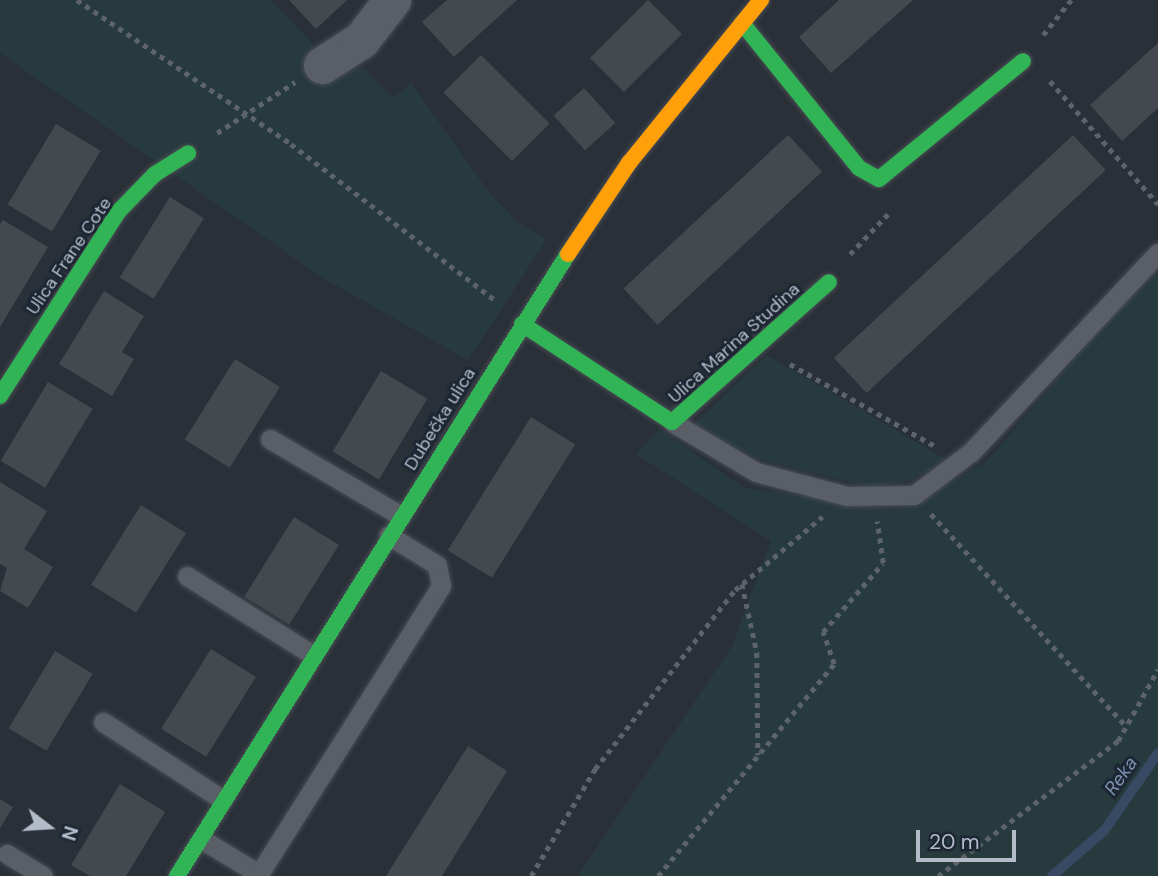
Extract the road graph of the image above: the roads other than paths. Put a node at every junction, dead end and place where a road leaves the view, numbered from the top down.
1 (392, 0) edge
2 (761, 0) edge
3 (742, 23) junction
4 (1025, 58) road end
5 (322, 65) road end
6 (188, 153) dead end
7 (1158, 253) edge
8 (829, 282) road end
9 (522, 324) junction
10 (0, 396) edge
11 (672, 422) junction
12 (270, 439) dead end
13 (401, 516) junction
14 (388, 535) junction
15 (187, 576) dead end
16 (313, 655) junction
17 (103, 722) dead end
18 (223, 800) junction
19 (201, 839) junction
20 (7, 854) dead end
21 (261, 875) edge
22 (43, 876) edge
23 (177, 876) edge

1 - 5 street
2 - 3 street, Dubečka ulica
3 - 4 street
3 - 9 street, Dubečka ulica
6 - 10 street, Ulica Frane Cote
7 - 11 lane
8 - 11 street, Ulica Marina Studina
9 - 11 street, Ulica Marina Studina
9 - 13 street, Dubečka ulica
12 - 13 lane
13 - 14 street, Dubečka ulica
14 - 16 street, Dubečka ulica
14 - 21 lane
15 - 16 lane
16 - 18 street, Dubečka ulica
17 - 18 lane
18 - 19 street, Dubečka ulica
19 - 21 lane
19 - 23 street, Dubečka ulica
20 - 22 lane

